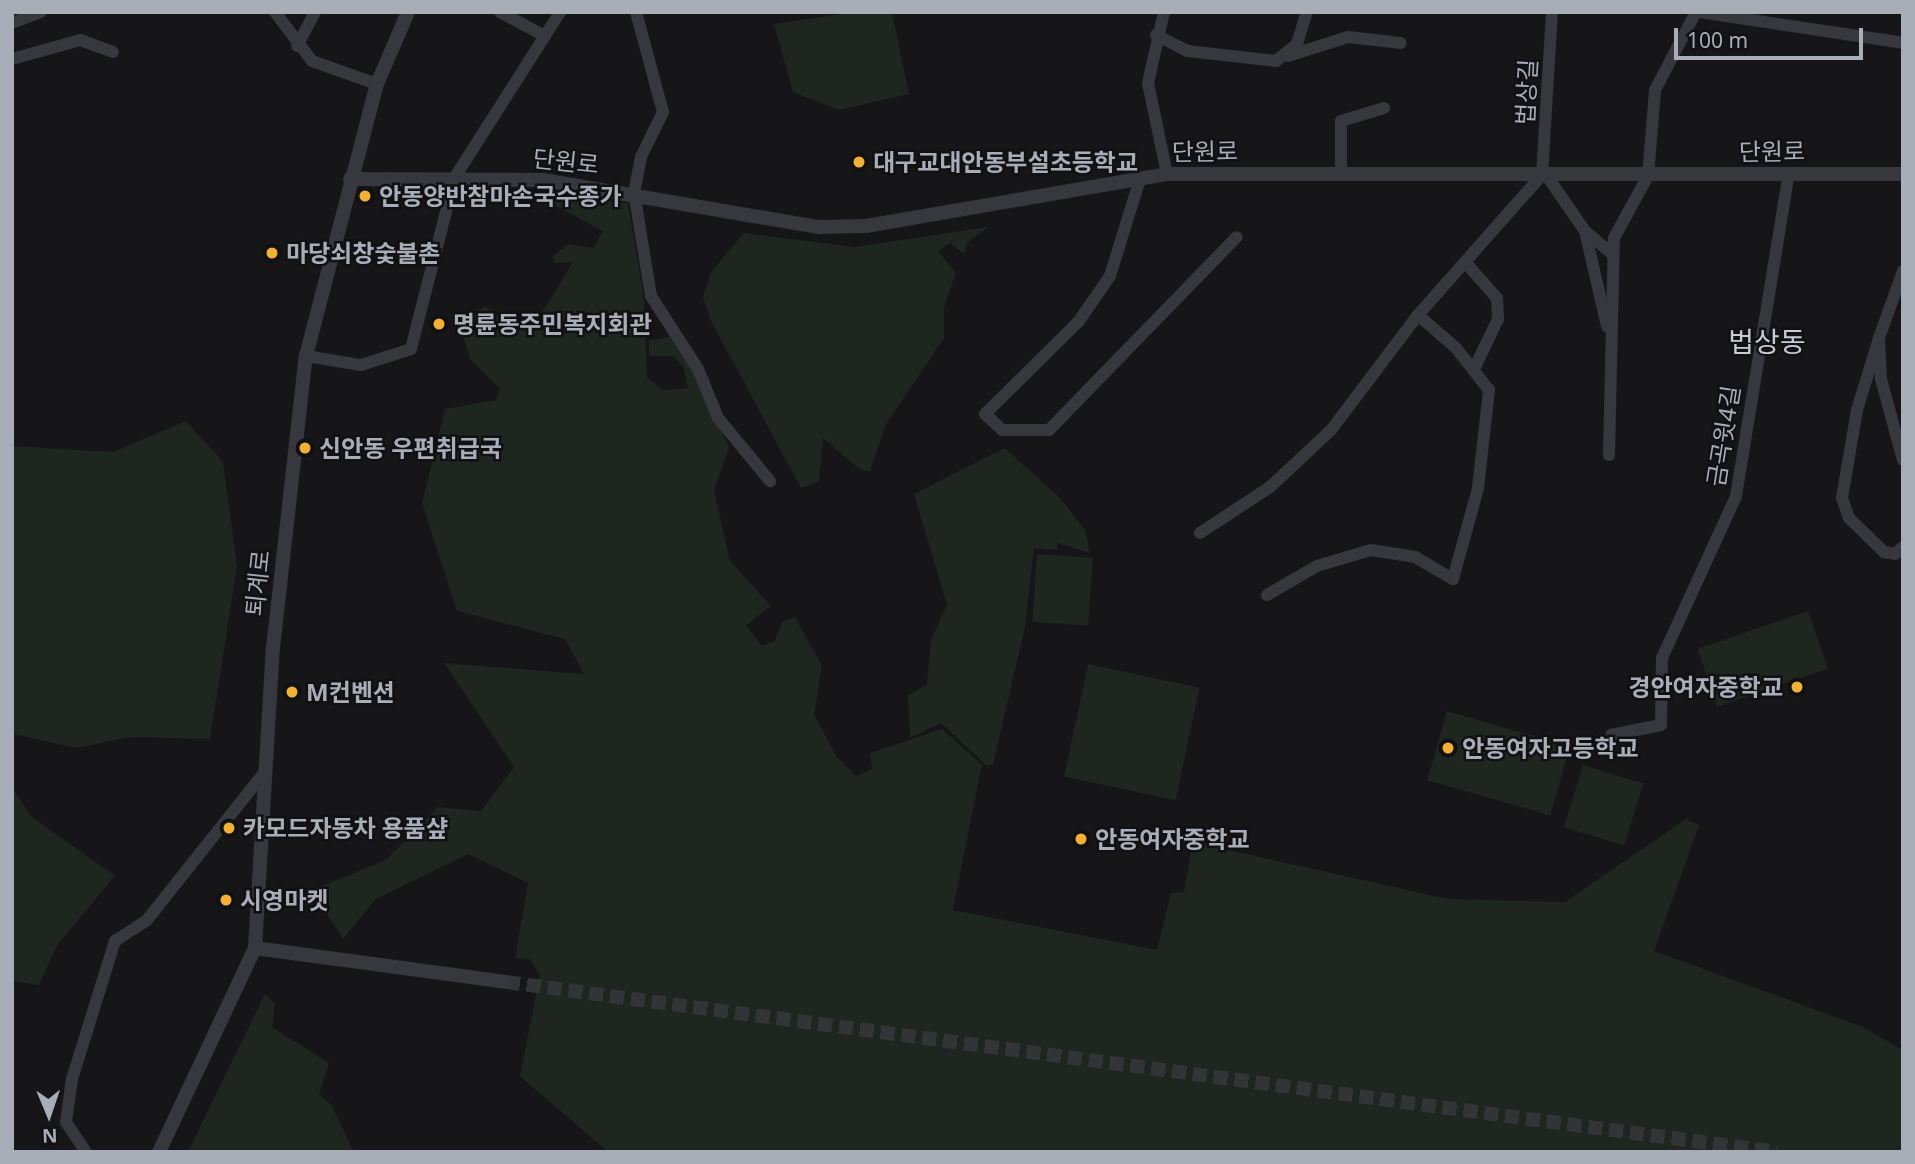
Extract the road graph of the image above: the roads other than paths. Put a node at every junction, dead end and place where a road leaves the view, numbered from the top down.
1 (41, 12) edge
2 (275, 12) edge
3 (315, 12) edge
4 (408, 12) edge
5 (500, 12) edge
6 (560, 12) edge
7 (636, 12) edge
8 (1164, 12) edge
9 (1307, 12) edge
10 (1552, 12) edge
11 (1697, 12) edge
12 (12, 23) edge
13 (541, 34) junction
14 (1156, 35) junction
15 (1401, 43) dead end
16 (1903, 43) edge
17 (297, 46) junction
18 (113, 52) dead end
19 (1284, 57) junction
20 (12, 59) edge
21 (377, 84) junction
22 (1384, 108) dead end
23 (1341, 172) junction
24 (1789, 173) junction
25 (1167, 174) junction
26 (1903, 174) edge
27 (1545, 175) junction
28 (1648, 176) junction
29 (455, 177) junction
30 (1140, 178) junction
31 (350, 179) junction
32 (634, 192) junction
33 (1586, 232) junction
34 (1237, 236) dead end
35 (1611, 253) junction
36 (1465, 262) junction
37 (1903, 271) edge
38 (1897, 288) junction
39 (1903, 306) edge
40 (1418, 315) junction
41 (1609, 329) junction
42 (1879, 338) junction
43 (306, 356) junction
44 (1475, 369) junction
45 (1609, 455) dead end
46 (1903, 460) edge
47 (770, 481) dead end
48 (1200, 533) dead end
49 (1903, 547) edge
50 (1267, 595) dead end
51 (1611, 735) dead end
52 (264, 774) junction
53 (255, 948) junction
54 (506, 982) tunnel mouth
55 (86, 1152) edge
56 (159, 1152) edge

1 - 12 street
2 - 17 street
3 - 17 street
4 - 21 street, 퇴계로
5 - 13 street
6 - 13 street
7 - 32 street
8 - 14 street
9 - 19 street
10 - 27 street, 법상길
11 - 16 street
11 - 28 street
13 - 29 street
14 - 19 street
14 - 25 street
15 - 19 street
17 - 21 street
18 - 20 street
21 - 31 street, 퇴계로
22 - 23 street
23 - 25 street, 단원로
23 - 27 street, 단원로
24 - 26 street, 단원로
24 - 28 street, 단원로
24 - 51 street, 금곡윗4길
25 - 30 street, 단원로
27 - 28 street, 단원로
27 - 33 street
27 - 36 street
28 - 35 street
29 - 31 street, 단원로
29 - 32 street, 단원로
29 - 43 street
30 - 32 street, 단원로
30 - 34 street
31 - 43 street, 퇴계로
32 - 47 street
33 - 35 street
33 - 41 street
35 - 41 street
36 - 40 street
36 - 44 street
37 - 38 street
38 - 39 street
38 - 42 street
40 - 44 street
40 - 48 street
41 - 45 street
42 - 46 street
42 - 49 street
43 - 52 street, 퇴계로
44 - 50 street
52 - 53 street, 퇴계로
52 - 55 street
53 - 54 street
53 - 56 street, 퇴계로

